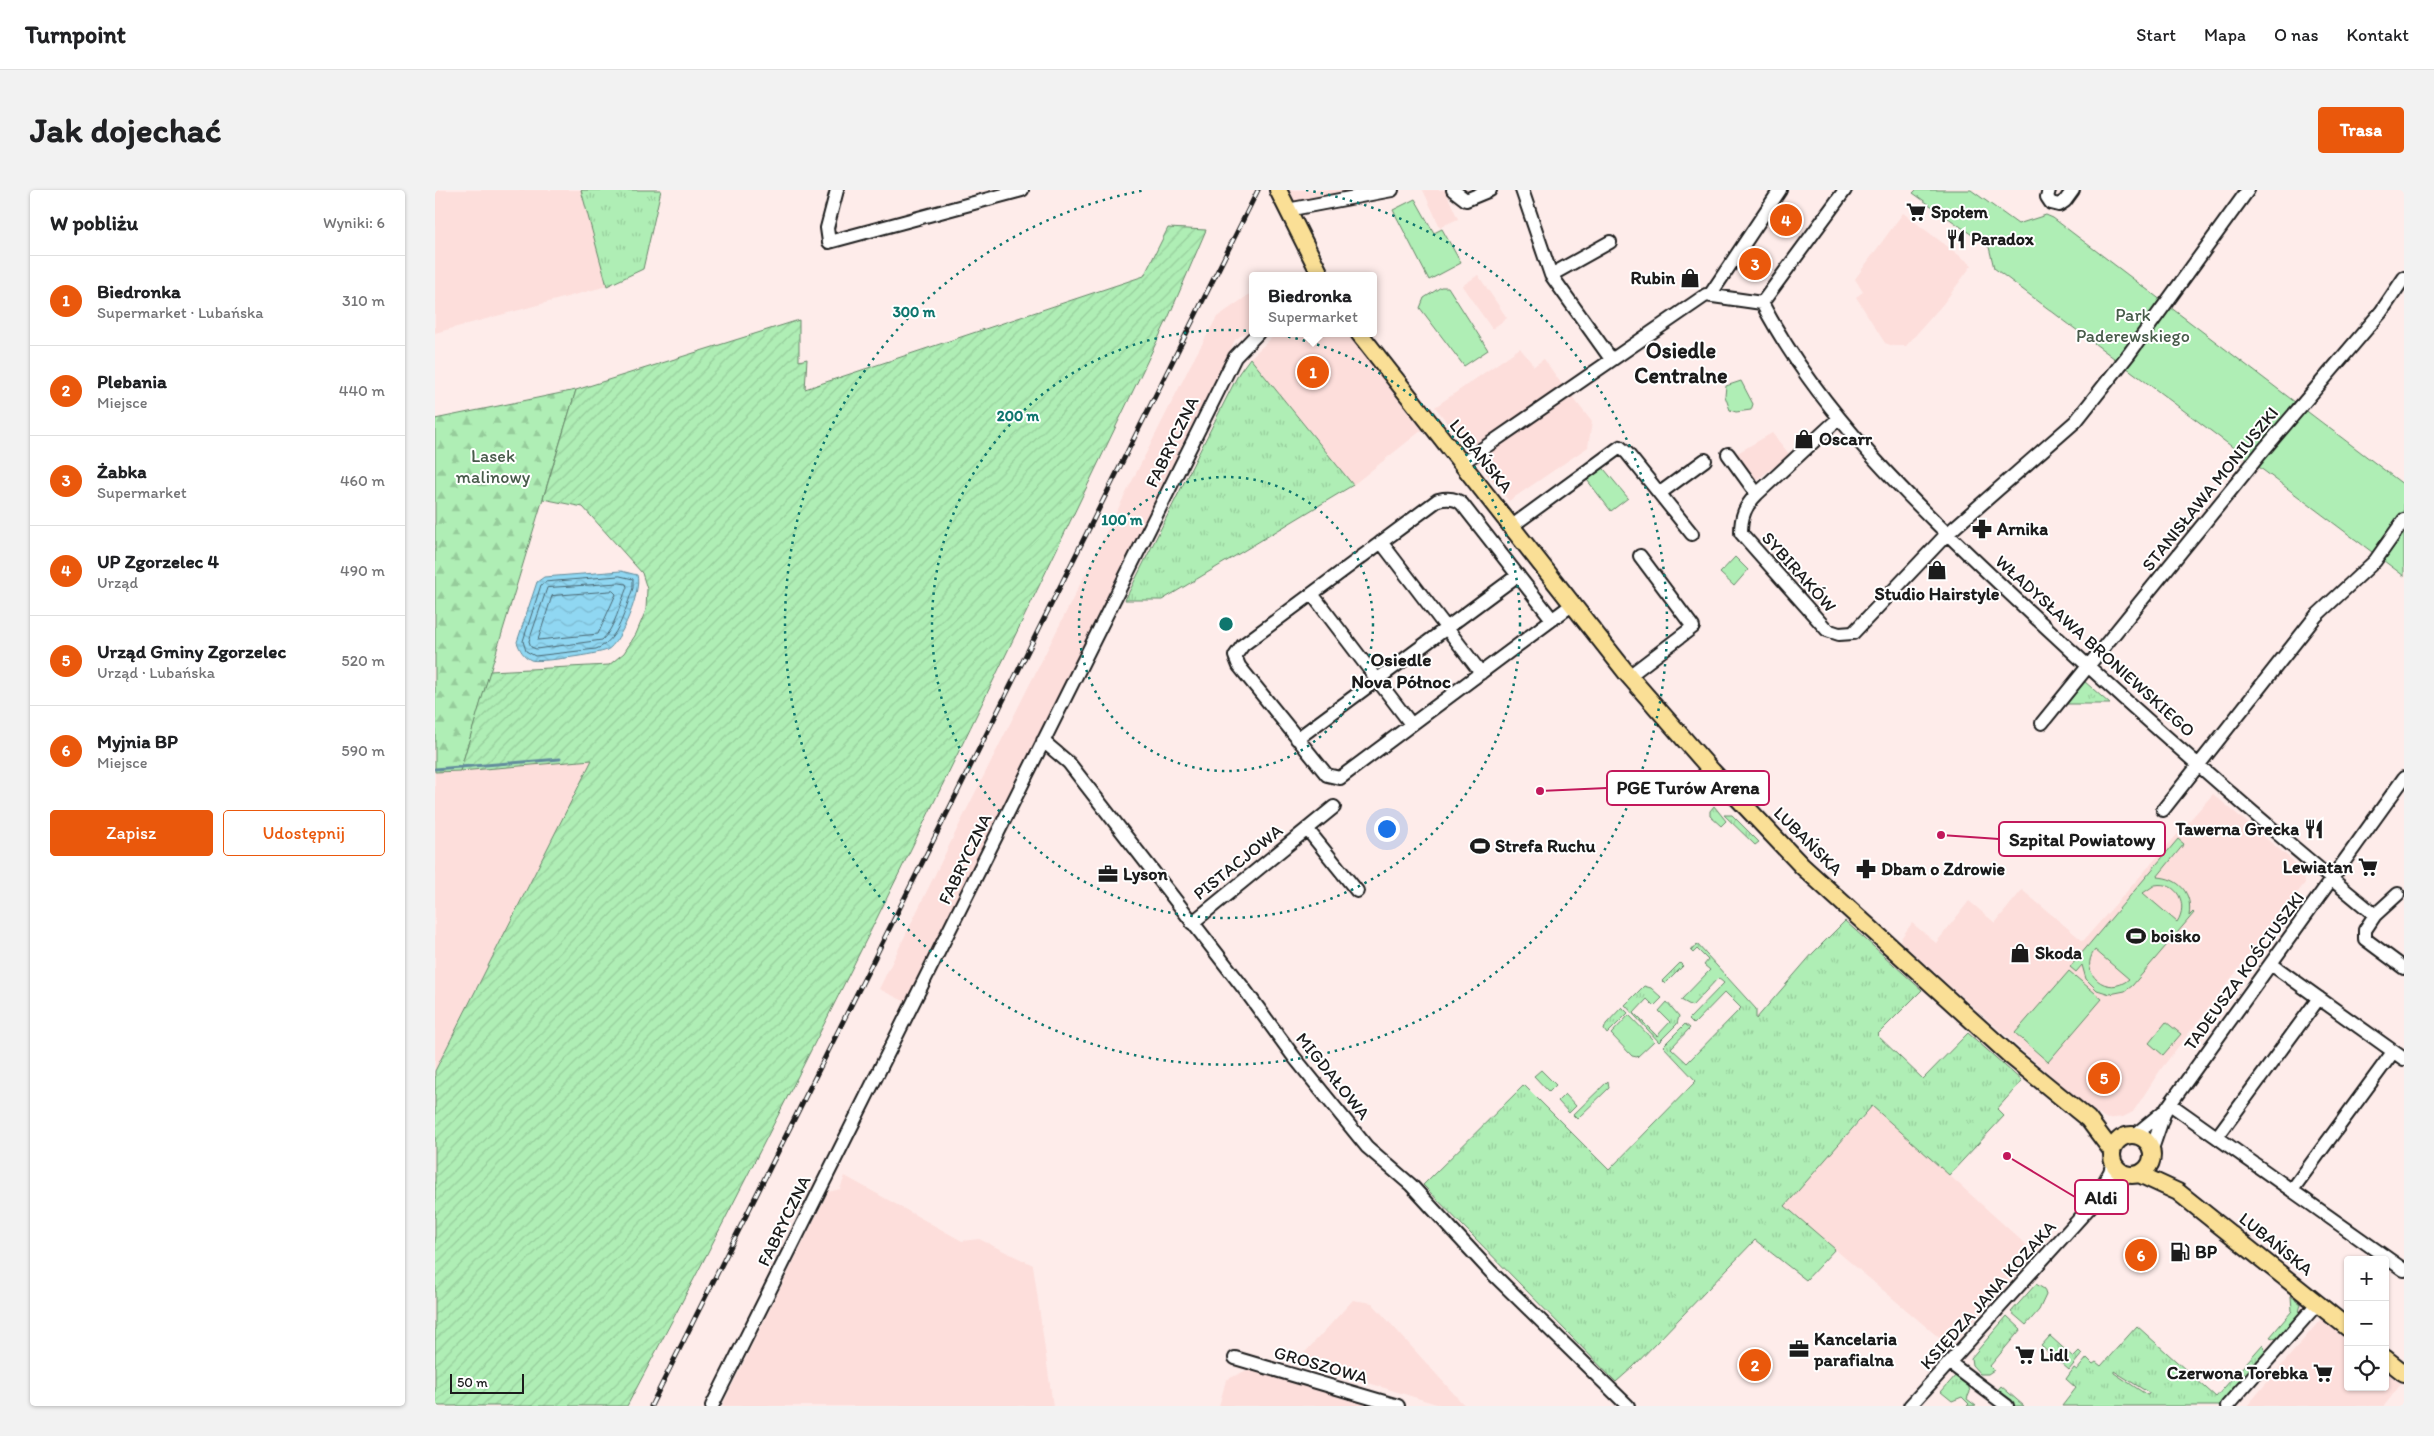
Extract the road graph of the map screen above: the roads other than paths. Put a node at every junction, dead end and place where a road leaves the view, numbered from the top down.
1 (837, 190) edge
2 (1022, 190) edge
3 (1278, 190) edge
4 (1392, 190) edge
5 (1453, 190) edge
6 (1490, 190) edge
7 (1522, 190) edge
8 (1780, 190) edge
9 (2049, 190) edge
10 (2073, 190) edge
11 (2248, 190) edge
12 (1839, 192) edge
13 (1287, 210) junction
14 (1610, 242) dead end
15 (1319, 272) edge
16 (1551, 275) junction
17 (2404, 278) edge
18 (1710, 295) junction
19 (1762, 304) junction
20 (1254, 337) edge
21 (1362, 337) edge
22 (1611, 359) junction
23 (1839, 418) junction
24 (1727, 454) dead end
25 (1705, 460) dead end
26 (1461, 463) junction
27 (1660, 493) junction
28 (1757, 494) junction
29 (2404, 520) edge
30 (1512, 526) junction
31 (1692, 534) dead end
32 (1946, 535) junction
33 (1381, 542) junction
34 (1639, 556) dead end
35 (1518, 575) junction
36 (1311, 594) junction
37 (1573, 604) junction
38 (1552, 620) junction
39 (1447, 628) junction
40 (2088, 667) junction
41 (1481, 673) junction
42 (1629, 676) junction
43 (1377, 680) junction
44 (2042, 723) dead end
45 (1411, 724) junction
46 (1297, 739) junction
47 (1043, 741) junction
48 (2201, 765) junction
49 (2404, 778) edge
50 (1334, 807) dead end
51 (2163, 810) dead end
52 (1307, 829) junction
53 (2331, 879) junction
54 (1357, 891) dead end
55 (2397, 894) dead end
56 (2375, 914) junction
57 (1192, 923) junction
58 (2271, 964) junction
59 (2404, 968) edge
60 (2319, 998) junction
61 (2399, 1055) edge
62 (2167, 1108) junction
63 (2088, 1119) junction
64 (2130, 1136) junction
65 (2217, 1137) junction
66 (2152, 1154) junction
67 (2113, 1156) junction
68 (2135, 1175) junction
69 (2291, 1190) junction
70 (2178, 1192) junction
71 (2091, 1206) junction
72 (2404, 1270) edge
73 (2317, 1304) junction
74 (2344, 1325) edge
75 (1235, 1358) dead end
76 (2389, 1361) edge
77 (1950, 1363) junction
78 (2404, 1373) edge
79 (712, 1406) edge
80 (1398, 1406) edge
81 (1628, 1406) edge
82 (1910, 1406) edge
83 (2007, 1406) edge
84 (2227, 1406) edge

1 - 2 street
3 - 13 main road
4 - 13 street
5 - 6 street
7 - 16 street
8 - 18 street
9 - 10 street
11 - 32 street, SYBIRAKÓW
12 - 19 street
13 - 15 main road
14 - 16 street
16 - 22 street
17 - 40 street, STANISŁAWA MONIUSZKI
18 - 19 street
18 - 22 street
19 - 23 street, WŁADYSŁAWA BRONIEWSKIEGO
20 - 47 street, FABRYCZNA
21 - 26 main road, LUBAŃSKA
22 - 26 street
23 - 28 street, SYBIRAKÓW
23 - 32 street, WŁADYSŁAWA BRONIEWSKIEGO
24 - 28 street
25 - 27 street
26 - 30 main road, LUBAŃSKA
27 - 30 street
27 - 31 street
28 - 32 street, SYBIRAKÓW
29 - 48 street
30 - 37 main road, LUBAŃSKA
32 - 40 street, WŁADYSŁAWA BRONIEWSKIEGO
33 - 35 street
33 - 36 street
33 - 39 street
34 - 42 street
35 - 38 street
35 - 39 street
36 - 43 street
36 - 46 street
37 - 38 street
37 - 42 main road, LUBAŃSKA
38 - 41 street
39 - 41 street
39 - 43 street
40 - 44 street, STANISŁAWA MONIUSZKI
40 - 48 street, WŁADYSŁAWA BRONIEWSKIEGO
41 - 45 street
42 - 63 main road, LUBAŃSKA
43 - 45 street
43 - 46 street
45 - 46 street
47 - 57 street, MIGDAŁOWA
47 - 79 street, FABRYCZNA
48 - 51 street
48 - 53 street, WŁADYSŁAWA BRONIEWSKIEGO
49 - 53 street, TADEUSZA KOŚCIUSZKI
50 - 52 street, PISTACJOWA
52 - 54 street, PISTACJOWA
52 - 57 street, PISTACJOWA
53 - 56 street, WŁADYSŁAWA BRONIEWSKIEGO
53 - 58 street, TADEUSZA KOŚCIUSZKI
55 - 56 street
56 - 59 street
57 - 81 street, MIGDAŁOWA
58 - 60 street
58 - 62 street, TADEUSZA KOŚCIUSZKI
60 - 61 street
60 - 65 street
61 - 69 street
62 - 64 street, TADEUSZA KOŚCIUSZKI
62 - 65 street
62 - 66 street, TADEUSZA KOŚCIUSZKI
63 - 64 main road, LUBAŃSKA
63 - 67 main road, LUBAŃSKA
64 - 66 main road
64 - 67 main road
65 - 69 street
66 - 68 main road
66 - 70 main road, LUBAŃSKA
67 - 68 main road
67 - 71 street, KSIĘDZA JANA KOZAKA
68 - 70 main road, LUBAŃSKA
68 - 71 street, KSIĘDZA JANA KOZAKA
69 - 72 street
70 - 73 main road, LUBAŃSKA
71 - 77 street, KSIĘDZA JANA KOZAKA
73 - 74 main road, LUBAŃSKA
73 - 84 street
75 - 80 street, GROSZOWA
76 - 78 main road
77 - 82 street, KSIĘDZA JANA KOZAKA
77 - 83 street

